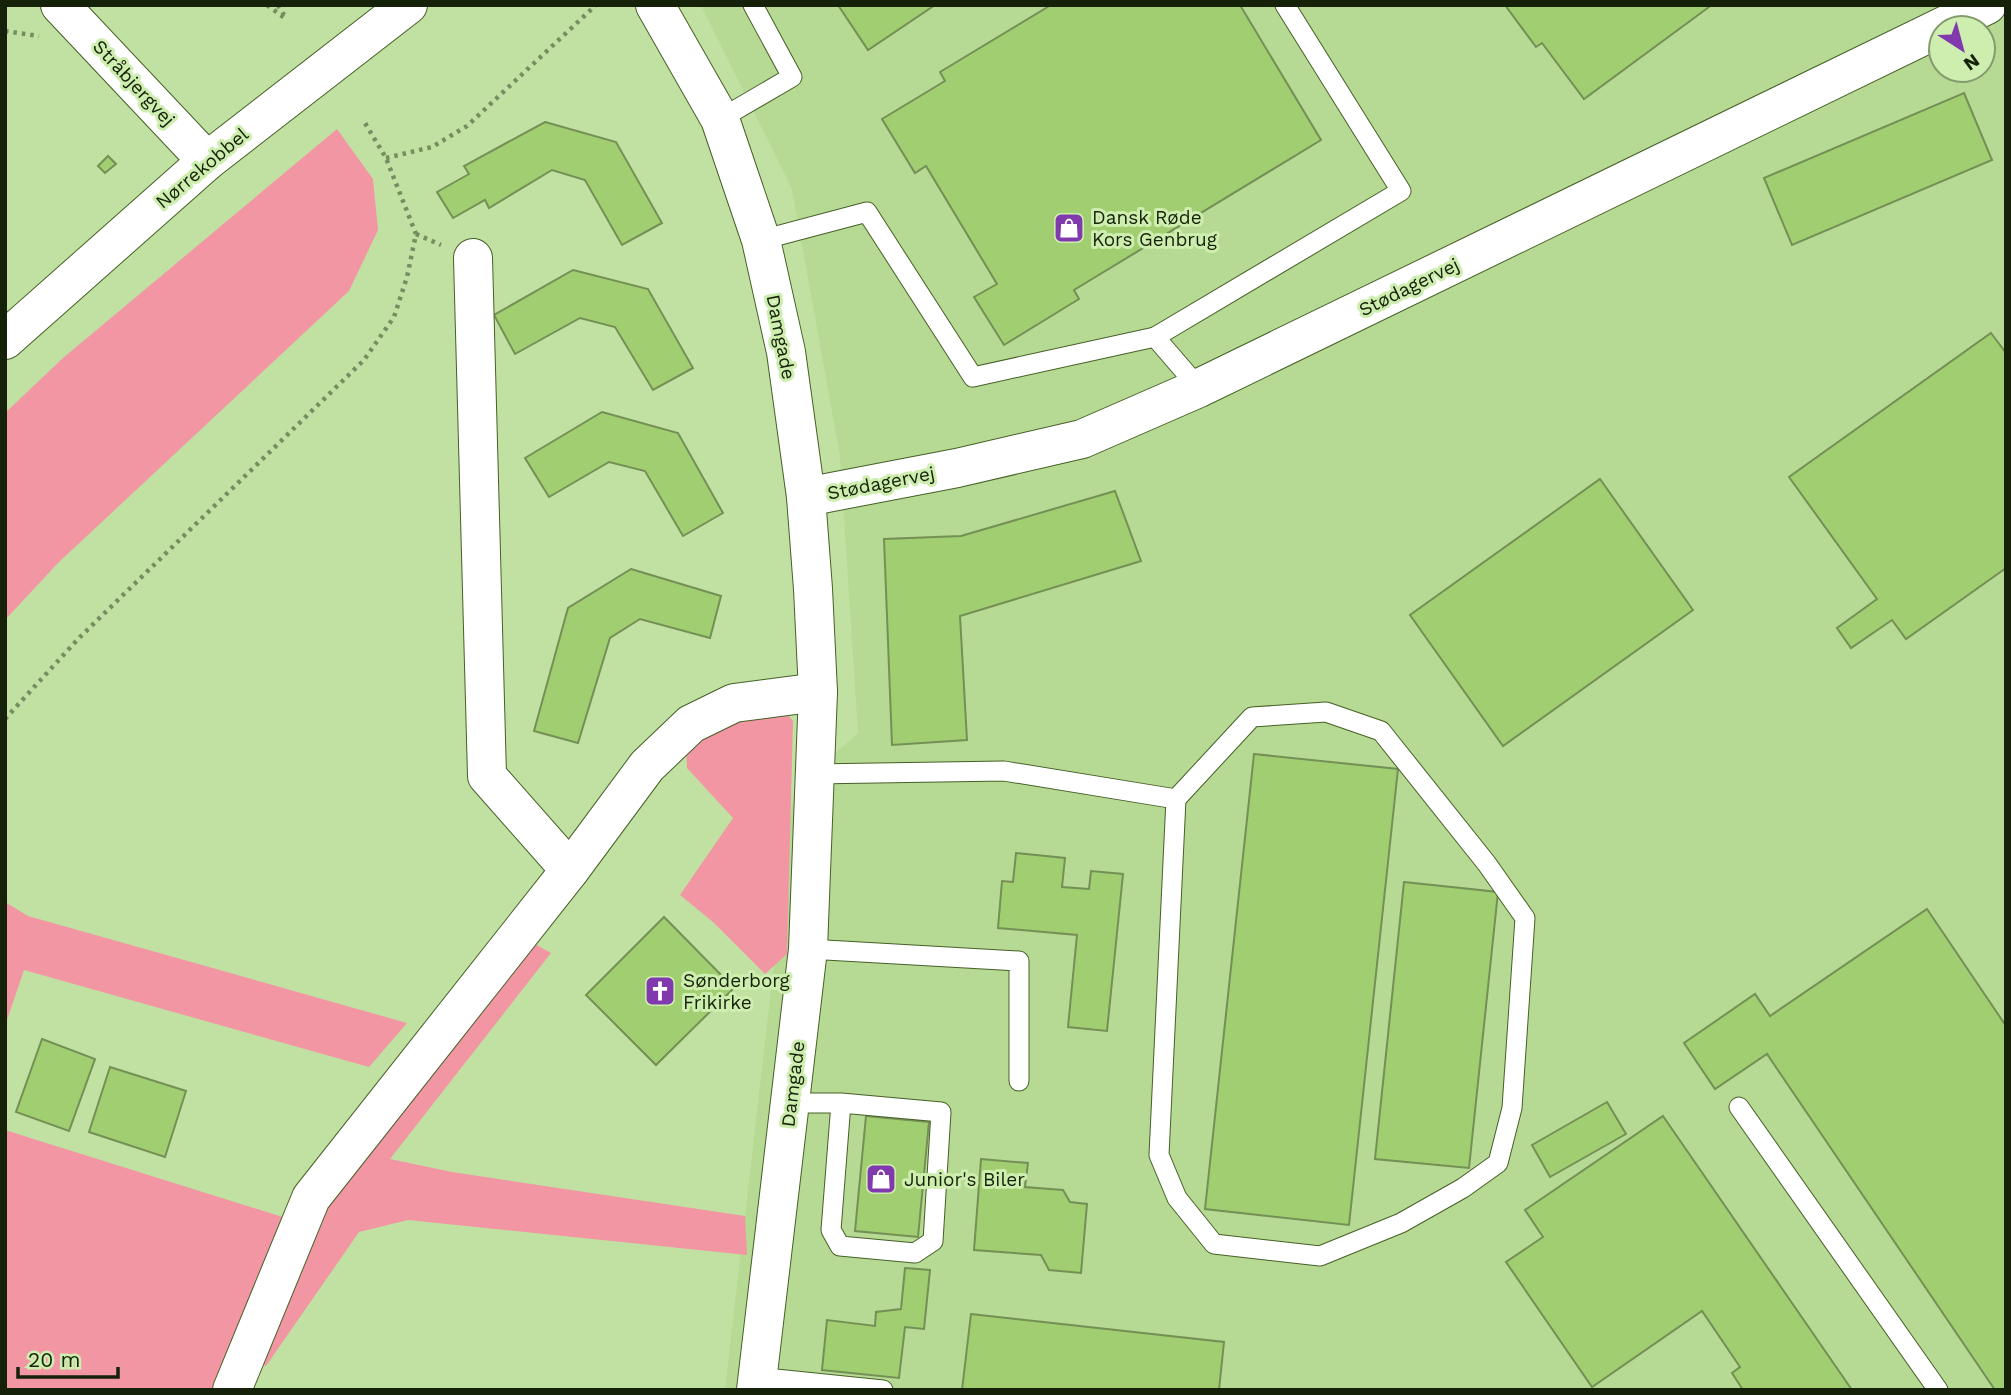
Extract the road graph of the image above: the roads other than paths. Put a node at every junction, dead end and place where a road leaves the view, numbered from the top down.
1 (60, 5) edge
2 (408, 5) edge
3 (655, 5) edge
4 (753, 5) edge
5 (1285, 5) edge
6 (1987, 5) edge
7 (720, 120) junction
8 (207, 161) junction
9 (761, 240) junction
10 (473, 258) dead end
11 (1155, 337) junction
12 (5, 340) edge
13 (1199, 388) junction
14 (806, 497) junction
15 (818, 692) junction
16 (813, 774) junction
17 (1176, 799) junction
18 (570, 870) junction
19 (808, 949) junction
20 (1019, 1081) dead end
21 (841, 1102) junction
22 (791, 1103) junction
23 (1739, 1107) dead end
24 (757, 1383) edge
25 (232, 1390) edge
26 (883, 1390) edge
27 (1938, 1390) edge

1 - 8 street, Stråbjergvej
2 - 8 street, Nørrekobbel
3 - 7 street, Damgade
4 - 7 lane
5 - 11 lane
6 - 13 street, Stødagervej
7 - 9 street, Damgade
8 - 12 street, Nørrekobbel
9 - 11 lane
9 - 14 street, Damgade
10 - 18 street
11 - 13 lane
13 - 14 street, Stødagervej
14 - 15 street, Damgade
15 - 16 street, Damgade
15 - 18 street
16 - 17 lane
16 - 19 street, Damgade
17 - 17 lane
18 - 25 street
19 - 20 lane
19 - 22 street, Damgade
21 - 21 lane
21 - 22 lane
22 - 24 street, Damgade
23 - 27 lane
24 - 26 lane

